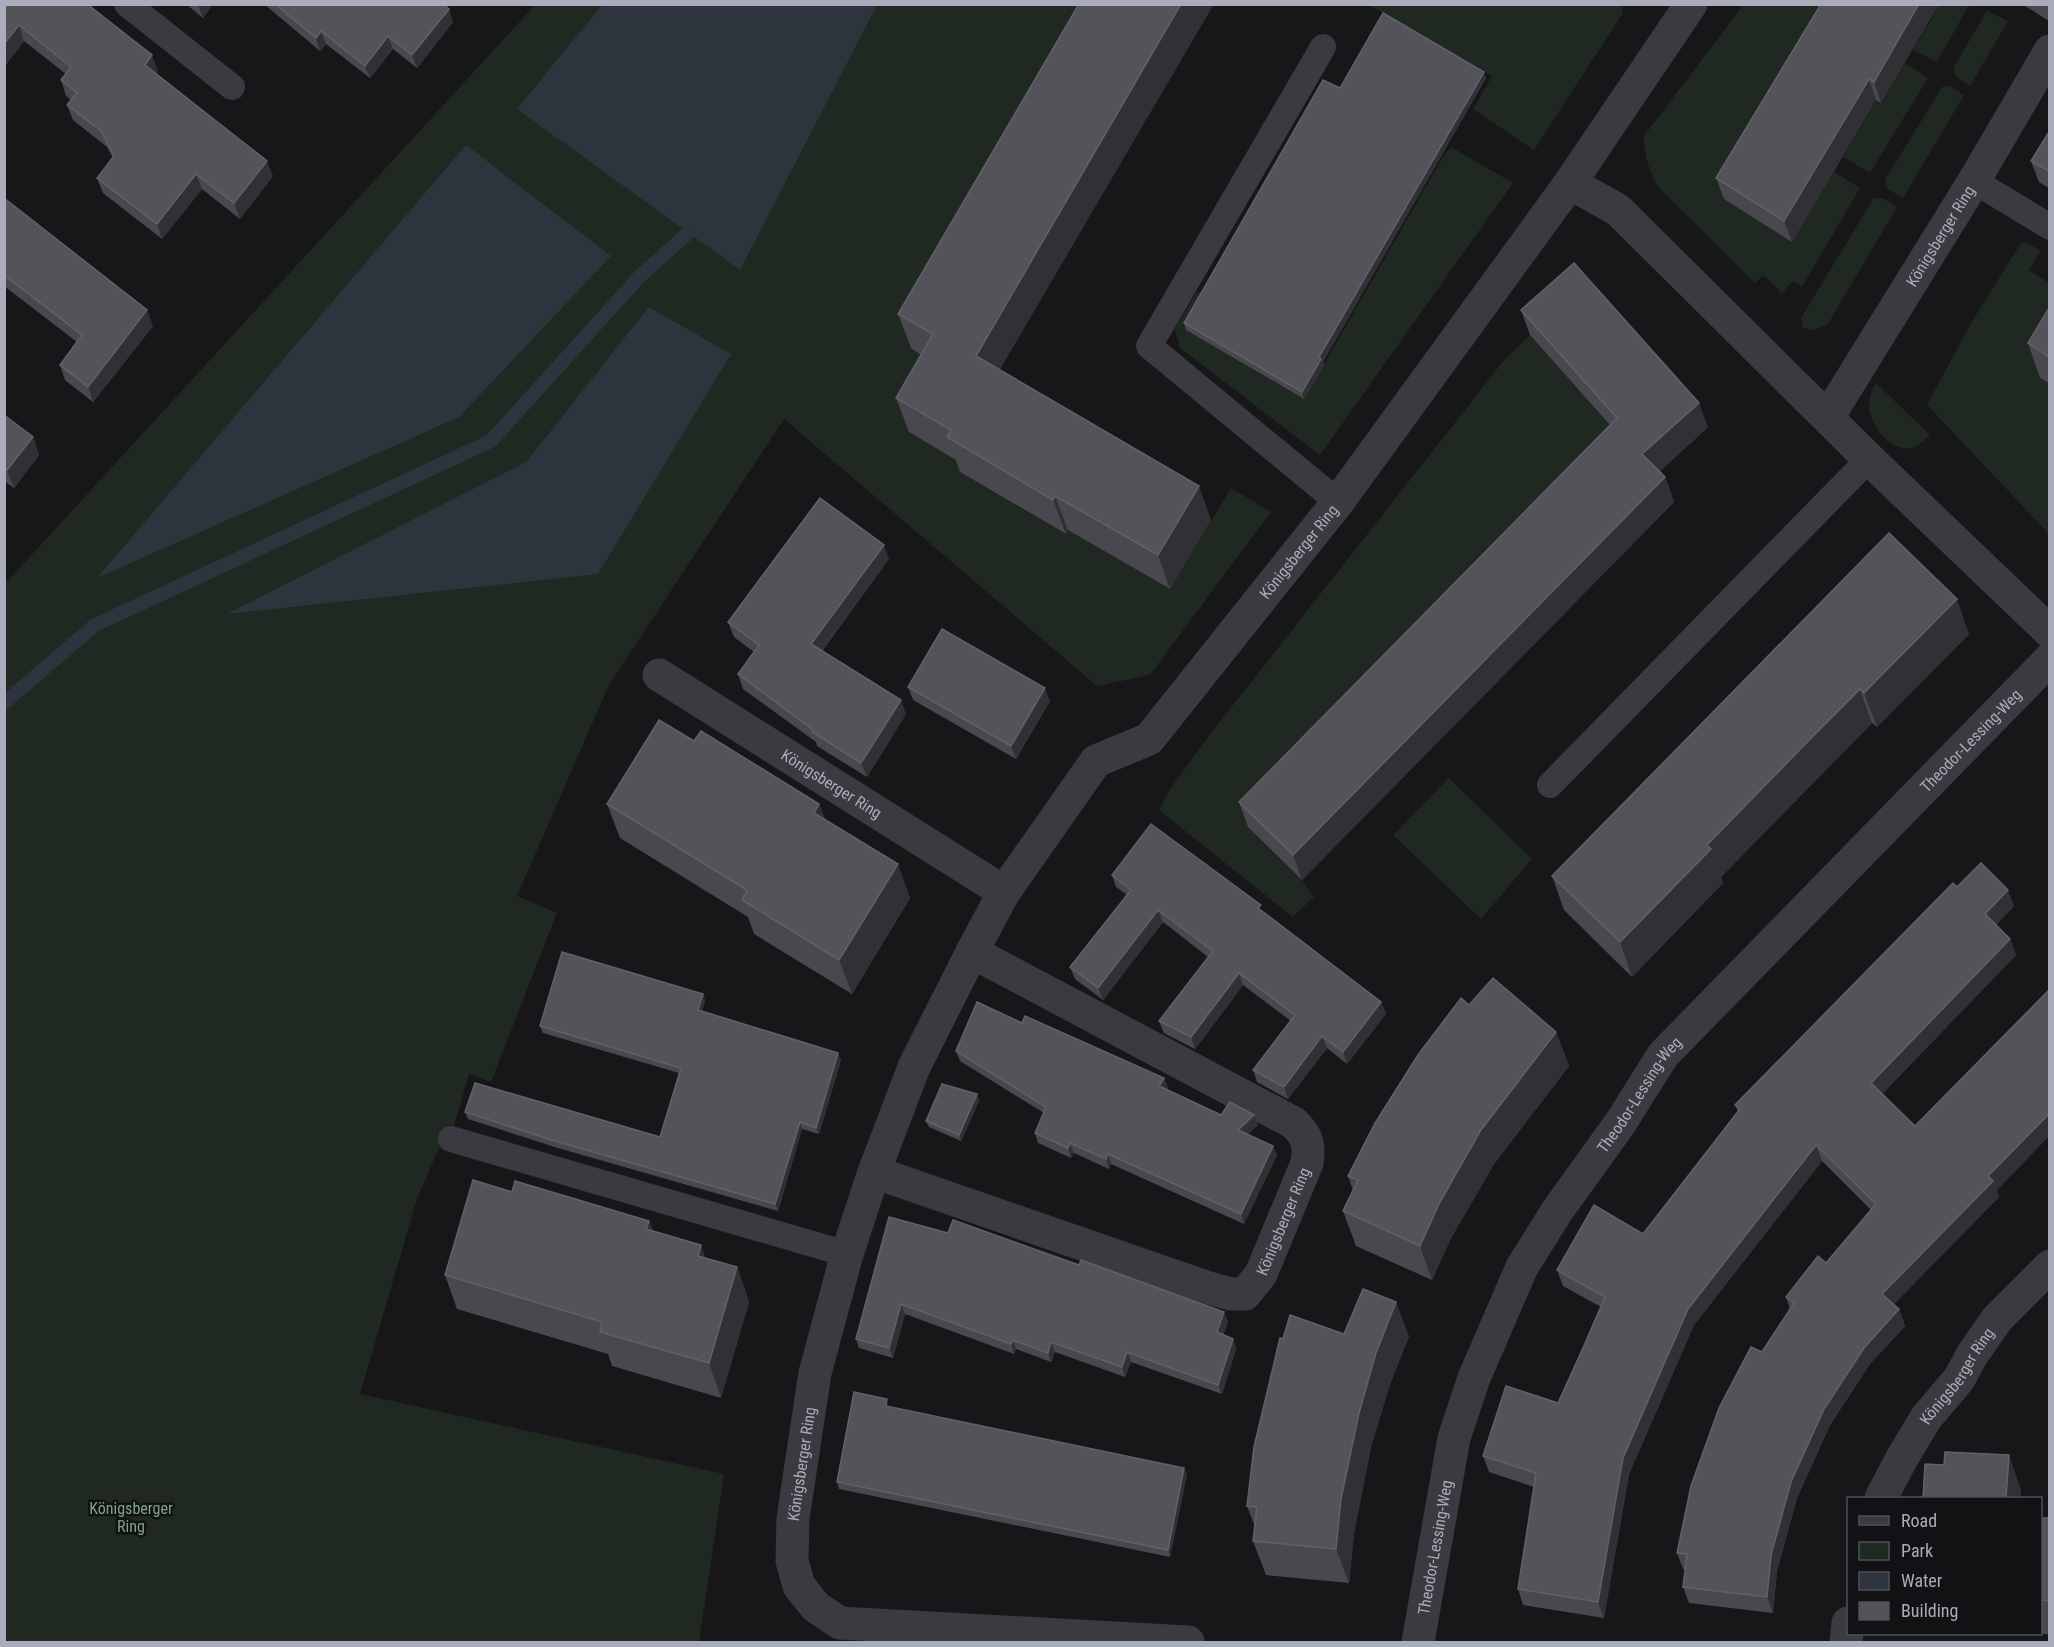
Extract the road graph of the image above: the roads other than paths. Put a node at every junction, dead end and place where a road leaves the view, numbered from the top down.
1 (128, 4) edge
2 (1691, 4) edge
3 (1323, 47) dead end
4 (2049, 51) edge
5 (232, 87) dead end
6 (1974, 181) junction
7 (1570, 183) junction
8 (2049, 227) edge
9 (1828, 417) junction
10 (1869, 459) junction
11 (1338, 502) junction
12 (2049, 632) edge
13 (2049, 659) edge
14 (659, 675) dead end
15 (1550, 785) dead end
16 (1004, 892) junction
17 (972, 952) junction
18 (451, 1139) dead end
19 (874, 1172) junction
20 (847, 1254) junction
21 (2049, 1266) edge
22 (1882, 1497) edge
23 (875, 1634) edge
24 (1064, 1639) edge
25 (1188, 1642) edge
26 (1418, 1642) edge

1 - 5 lane
2 - 7 street, Königsberger Ring
3 - 11 lane
4 - 6 street, Königsberger Ring
6 - 8 lane
6 - 9 street, Königsberger Ring
7 - 9 street
7 - 11 street, Königsberger Ring
9 - 10 street
10 - 12 street
10 - 15 lane
11 - 16 street, Königsberger Ring
13 - 26 street, Theodor-Lessing-Weg
14 - 16 street, Königsberger Ring
16 - 17 street, Königsberger Ring
17 - 19 street, Königsberger Ring
17 - 19 street, Königsberger Ring
18 - 20 lane
19 - 20 street, Königsberger Ring
20 - 23 street, Königsberger Ring
21 - 22 street, Königsberger Ring
23 - 24 street, Königsberger Ring
24 - 25 street, Königsberger Ring

